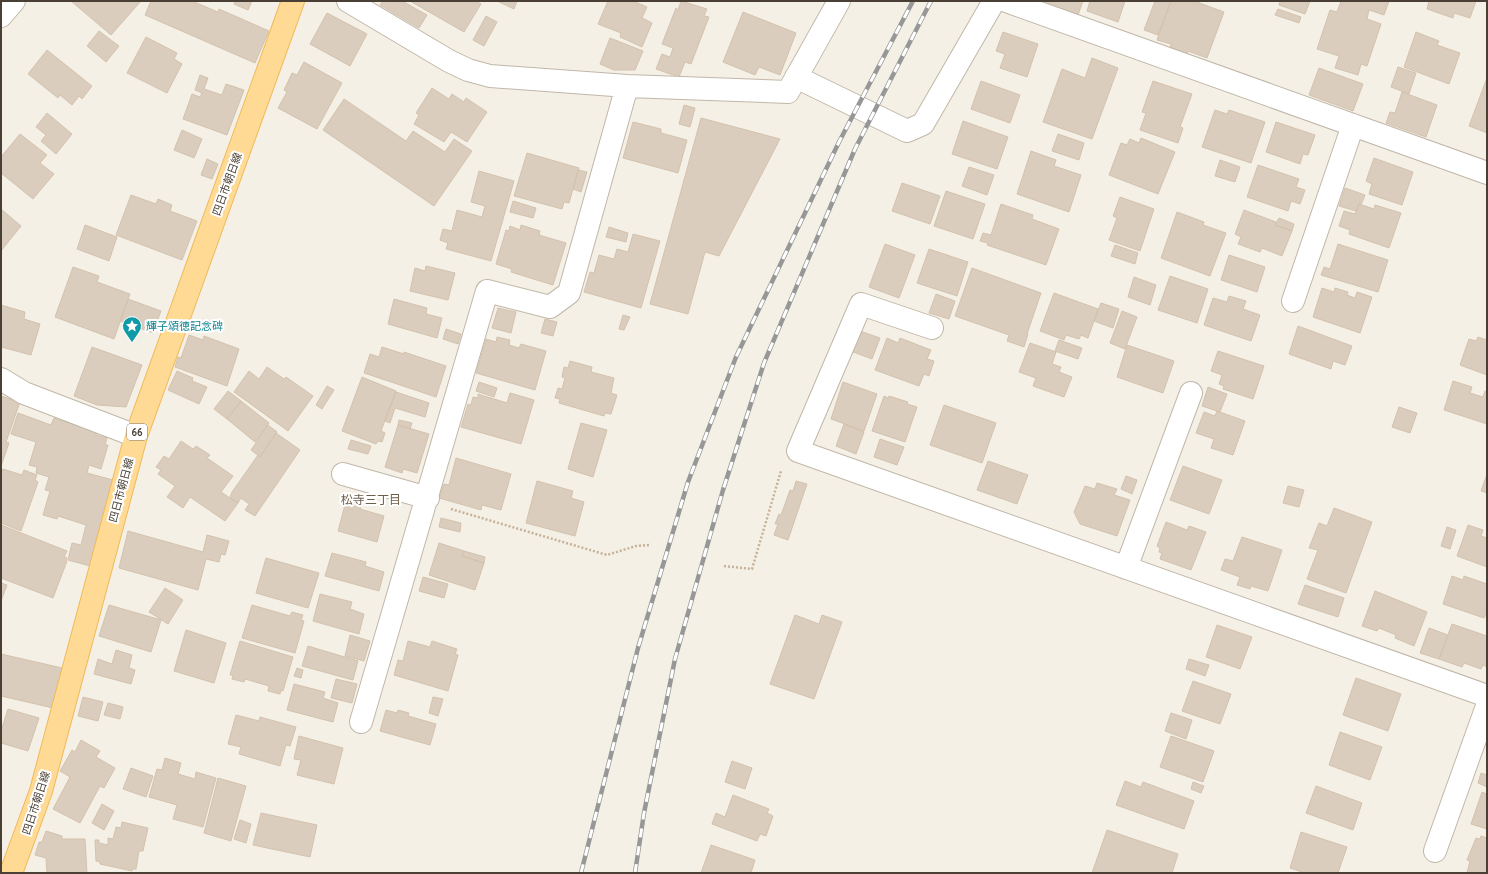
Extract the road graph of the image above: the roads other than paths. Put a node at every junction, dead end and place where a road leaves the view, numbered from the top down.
1 (14, 1) edge
2 (293, 1) edge
3 (348, 1) edge
4 (839, 1) edge
5 (994, 1) edge
6 (1006, 1) edge
7 (1, 16) edge
8 (796, 77) junction
9 (627, 86) junction
10 (1353, 125) junction
11 (1487, 173) edge
12 (1293, 301) dead end
13 (932, 328) dead end
14 (1, 379) edge
15 (1191, 393) dead end
16 (136, 436) junction
17 (343, 474) dead end
18 (427, 500) junction
19 (1126, 568) junction
20 (1487, 696) edge
21 (1487, 706) edge
22 (361, 722) dead end
23 (1435, 851) dead end
24 (11, 873) edge

1 - 7 street
2 - 16 main road, 四日市朝日線 / 66
3 - 9 street
4 - 8 street
5 - 8 street
6 - 10 street
8 - 9 street
9 - 18 street
10 - 11 street
10 - 12 street
13 - 19 street
14 - 16 street
15 - 19 street
16 - 24 main road, 四日市朝日線 / 66
17 - 18 street
18 - 22 street
19 - 20 street
21 - 23 street

